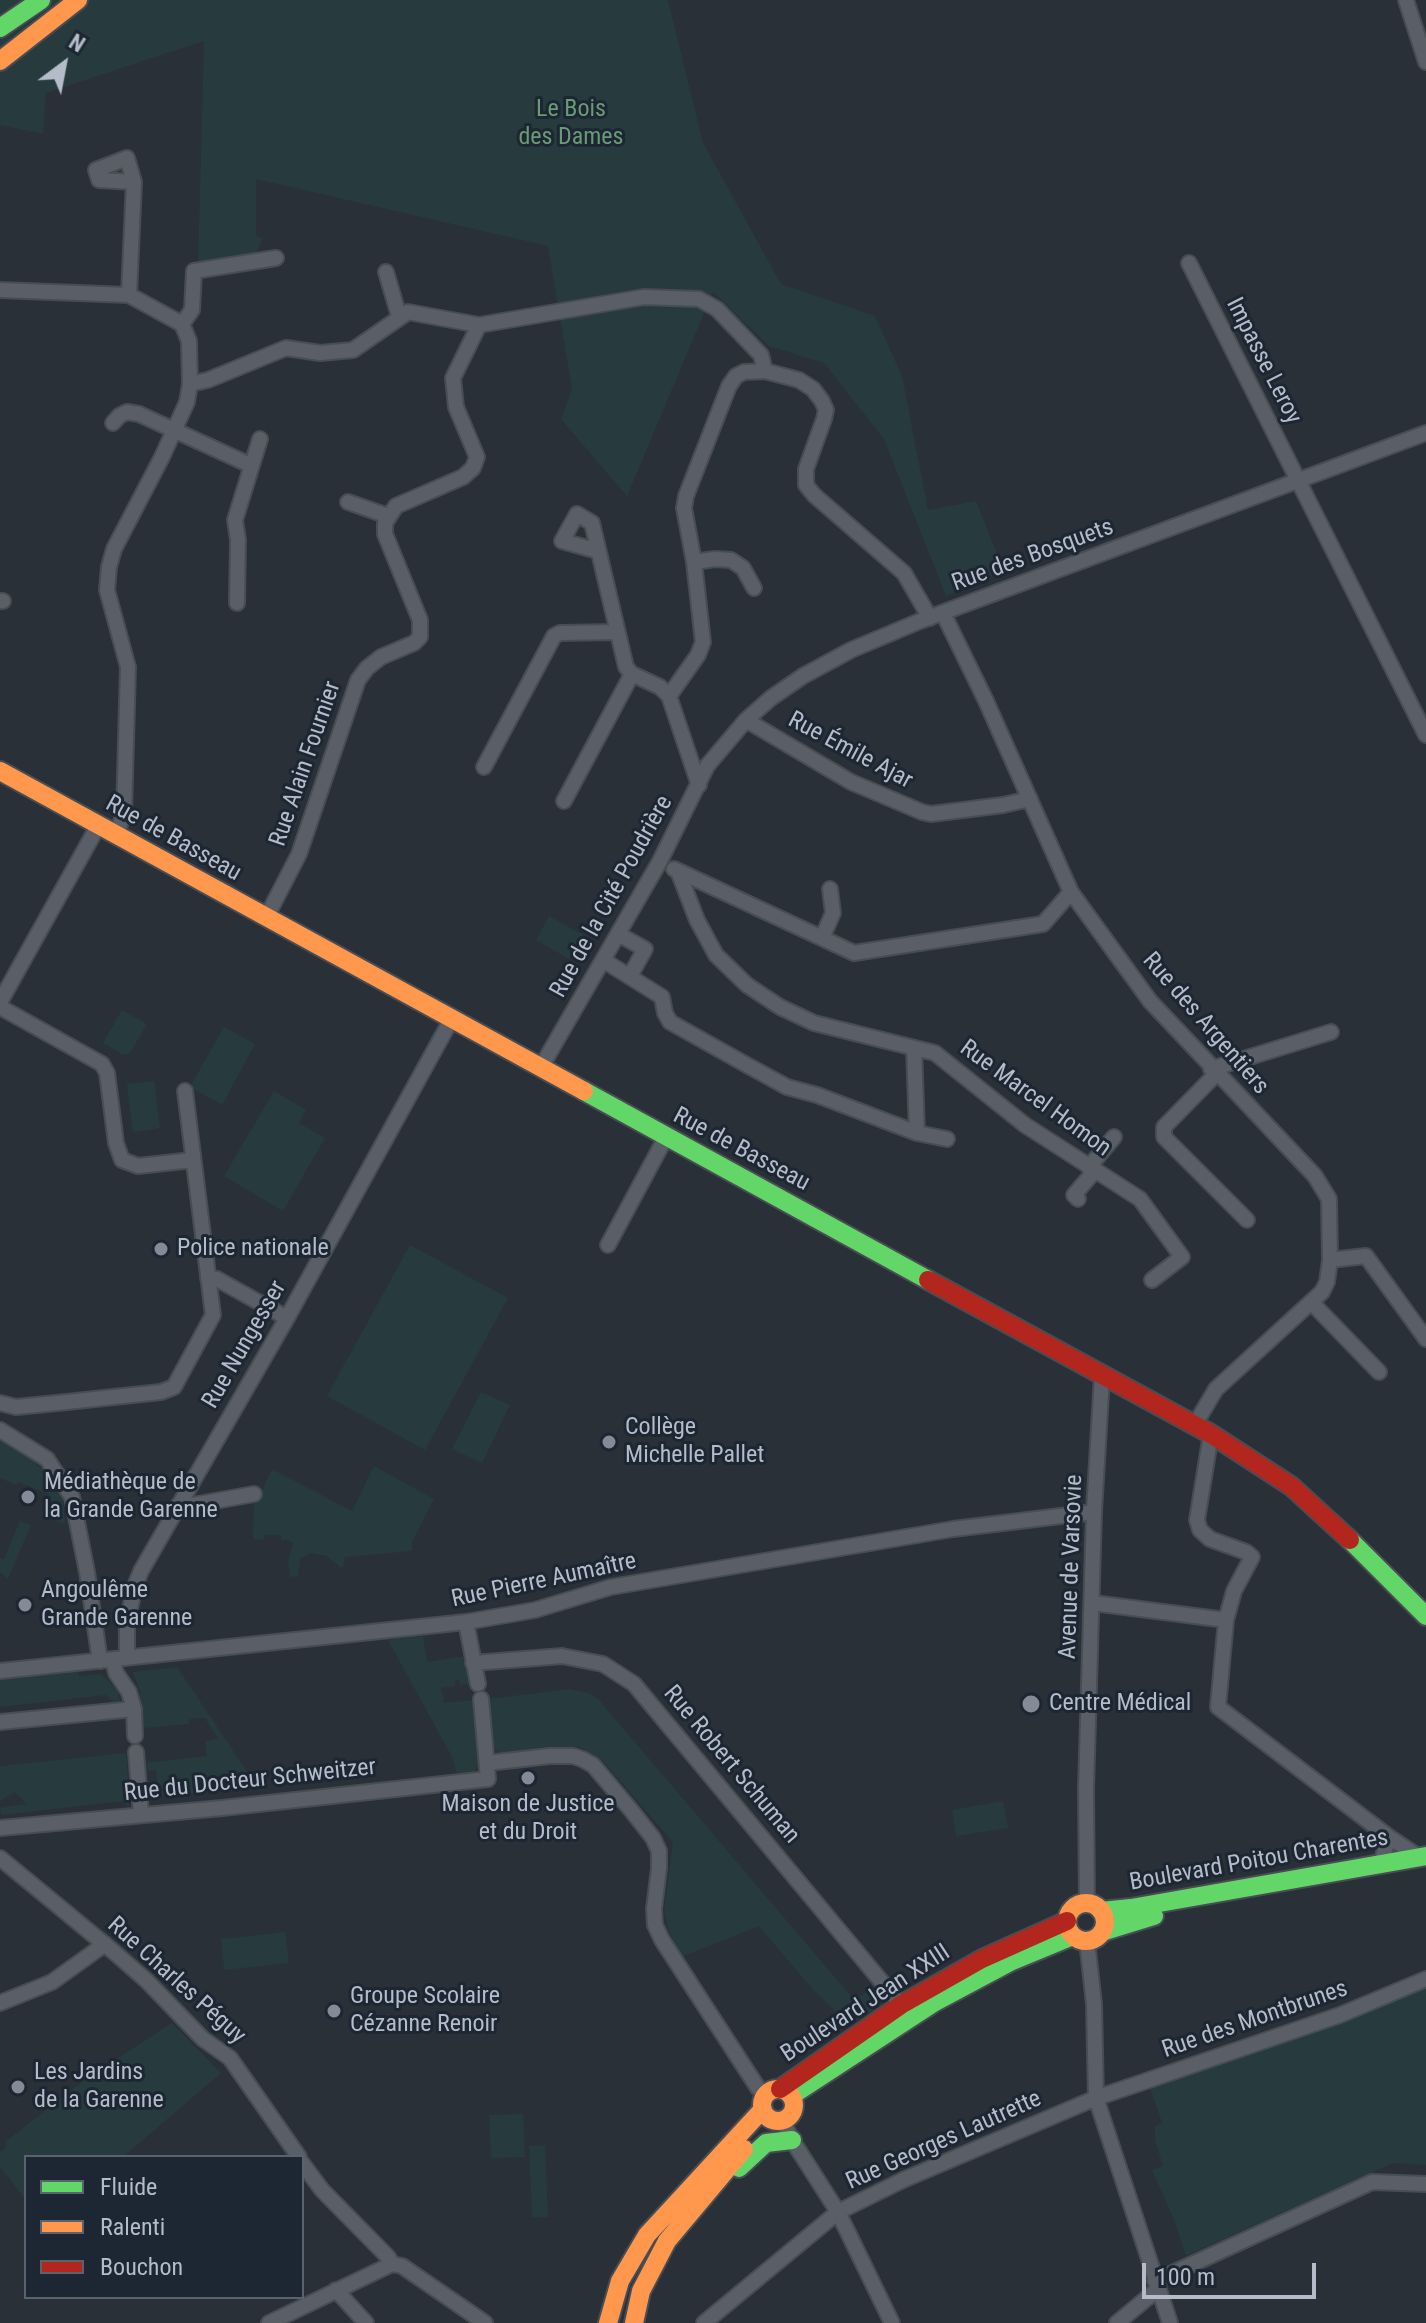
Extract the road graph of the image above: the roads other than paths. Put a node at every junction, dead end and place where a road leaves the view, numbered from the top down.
1 (41, 0) edge
2 (78, 0) edge
3 (1406, 0) edge
4 (0, 28) edge
5 (0, 53) edge
6 (0, 61) edge
7 (1426, 62) edge
8 (134, 182) dead end
9 (276, 258) dead end
10 (1189, 263) dead end
11 (386, 272) dead end
12 (0, 290) edge
13 (129, 295) junction
14 (399, 316) junction
15 (182, 324) junction
16 (479, 325) junction
17 (765, 371) junction
18 (190, 384) junction
19 (113, 423) dead end
20 (174, 432) junction
21 (1426, 433) edge
22 (260, 439) dead end
23 (250, 465) junction
24 (1299, 479) junction
25 (348, 502) dead end
26 (388, 516) junction
27 (598, 551) dead end
28 (694, 562) junction
29 (754, 588) dead end
30 (237, 603) dead end
31 (937, 615) junction
32 (616, 632) junction
33 (632, 674) junction
34 (669, 696) junction
35 (746, 720) junction
36 (1426, 735) edge
37 (484, 767) dead end
38 (0, 771) edge
39 (699, 785) junction
40 (1030, 799) junction
41 (564, 801) dead end
42 (98, 826) junction
43 (116, 835) junction
44 (660, 861) junction
45 (678, 871) junction
46 (830, 889) dead end
47 (1071, 892) junction
48 (266, 918) junction
49 (618, 934) junction
50 (822, 938) junction
51 (603, 960) junction
52 (630, 976) junction
53 (0, 1004) edge
54 (451, 1020) junction
55 (1331, 1032) dead end
56 (914, 1048) junction
57 (540, 1069) junction
58 (1214, 1071) junction
59 (185, 1091) dead end
60 (917, 1133) junction
61 (666, 1137) junction
62 (1114, 1137) dead end
63 (947, 1139) dead end
64 (193, 1160) junction
65 (1089, 1167) junction
66 (1078, 1199) dead end
67 (1247, 1220) dead end
68 (608, 1245) dead end
69 (1330, 1260) junction
70 (208, 1278) junction
71 (1152, 1280) dead end
72 (1312, 1303) junction
73 (287, 1318) junction
74 (1426, 1339) edge
75 (1379, 1372) dead end
76 (1102, 1376) junction
77 (0, 1403) edge
78 (0, 1430) edge
79 (1203, 1430) junction
80 (254, 1494) dead end
81 (179, 1504) junction
82 (1094, 1512) junction
83 (1093, 1603) junction
84 (1426, 1616) edge
85 (1226, 1620) junction
86 (466, 1622) junction
87 (113, 1660) junction
88 (473, 1663) junction
89 (0, 1671) edge
90 (478, 1684) dead end
91 (481, 1699) dead end
92 (134, 1709) junction
93 (0, 1722) edge
94 (487, 1763) junction
95 (141, 1814) junction
96 (0, 1828) edge
97 (1389, 1837) junction
98 (0, 1858) edge
99 (1424, 1861) edge
100 (1381, 1863) junction
101 (1094, 1907) junction
102 (1082, 1933) junction
103 (105, 1944) junction
104 (1426, 1979) edge
105 (0, 2003) edge
106 (901, 2005) junction
107 (1096, 2098) junction
108 (776, 2104) junction
109 (792, 2140) junction
110 (298, 2155) edge
111 (304, 2166) edge
112 (1426, 2184) edge
113 (708, 2193) junction
114 (838, 2212) junction
115 (392, 2264) junction
116 (1156, 2285) junction
117 (336, 2290) junction
118 (269, 2323) edge
119 (366, 2323) edge
120 (485, 2323) edge
121 (608, 2323) edge
122 (634, 2323) edge
123 (704, 2323) edge
124 (892, 2323) edge
125 (1117, 2323) edge
126 (1170, 2323) edge

1 - 4 main road
2 - 5 main road
2 - 6 main road
3 - 7 street
8 - 13 street
9 - 15 street
10 - 24 street, Impasse Leroy
11 - 14 street
12 - 13 street
13 - 15 street
14 - 16 street
14 - 18 street
15 - 18 street
16 - 17 street
16 - 26 street
17 - 28 street
17 - 31 street, Rue des Argentiers
18 - 20 street
19 - 20 street
20 - 23 street
20 - 43 street
21 - 24 street, Rue des Bosquets
22 - 23 street
23 - 30 street
24 - 31 street, Rue des Bosquets
24 - 36 street, Impasse Leroy
25 - 26 street
26 - 48 street, Rue Alain Fournier
27 - 32 street
28 - 29 street
28 - 34 street
31 - 35 street, Rue des Bosquets
31 - 40 street, Rue des Argentiers
32 - 33 street
32 - 37 street
33 - 34 street
33 - 41 street
34 - 39 street, Rue de la Cité Poudrière
35 - 39 street, Rue des Bosquets
35 - 40 street, Rue Émile Ajar
38 - 42 main road, Rue de Basseau
39 - 44 street, Rue de la Cité Poudrière
40 - 47 street, Rue des Argentiers
42 - 43 main road, Rue de Basseau
42 - 53 street
43 - 48 main road, Rue de Basseau
44 - 45 street
44 - 49 street, Rue de la Cité Poudrière
45 - 50 street
45 - 56 street, Rue Marcel Homon
46 - 50 street
47 - 50 street
47 - 58 street, Rue des Argentiers
48 - 54 main road, Rue de Basseau
49 - 51 street, Rue de la Cité Poudrière
49 - 52 street
51 - 52 street
51 - 57 street, Rue de la Cité Poudrière
52 - 60 street
53 - 64 street
54 - 57 main road, Rue de Basseau
54 - 73 street, Rue Nungesser
55 - 58 street
56 - 60 street
56 - 65 street, Rue Marcel Homon
57 - 61 main road, Rue de Basseau
58 - 67 street
58 - 69 street, Rue des Argentiers
59 - 64 street
60 - 63 street
61 - 68 street
61 - 76 main road, Rue de Basseau
62 - 65 street
64 - 70 street
65 - 66 street
65 - 71 street, Rue Marcel Homon
69 - 72 street, Rue des Argentiers
69 - 74 street
70 - 73 street
70 - 77 street
72 - 75 street
72 - 79 street, Rue des Argentiers
73 - 81 street, Rue Nungesser
76 - 79 main road, Rue de Basseau
76 - 82 street, Avenue de Varsovie
78 - 87 street
79 - 84 main road, Rue de Basseau
79 - 85 street
80 - 81 street
81 - 87 street, Rue Nungesser
82 - 83 street, Avenue de Varsovie
82 - 86 street, Rue Pierre Aumaître
83 - 85 street
83 - 101 street, Avenue de Varsovie
85 - 97 street
86 - 87 street, Rue Pierre Aumaître
86 - 88 street
87 - 89 street, Rue Pierre Aumaître
87 - 92 street
88 - 90 street
88 - 106 street, Rue Robert Schuman
91 - 94 street
92 - 93 street
92 - 95 street
94 - 95 street, Rue du Docteur Schweitzer
94 - 108 street
95 - 96 street, Rue du Docteur Schweitzer
97 - 99 street
97 - 100 street
98 - 103 street, Rue Charles Péguy
99 - 100 main road, Boulevard Poitou Charentes
99 - 102 main road, Boulevard Poitou Charentes
100 - 101 main road, Boulevard Poitou Charentes
101 - 102 main road
101 - 102 main road
102 - 106 main road, Boulevard Jean XXIII
102 - 107 street
102 - 108 main road, Boulevard Jean XXIII
103 - 105 street
103 - 110 street, Rue Charles Péguy
104 - 107 street, Rue des Montbrunes
106 - 108 main road, Boulevard Jean XXIII
107 - 114 street, Rue Georges Lautrette
107 - 116 street
108 - 109 street
108 - 113 main road, Boulevard Jean XXIII
108 - 121 main road, Boulevard Jean XXIII
109 - 113 main road, Boulevard Jean XXIII
109 - 114 street
111 - 115 street
112 - 116 street
113 - 122 main road, Boulevard Jean XXIII
114 - 123 street, Rue Georges Lautrette
114 - 124 street
115 - 117 street
115 - 120 street
116 - 125 street
116 - 126 street
117 - 118 street
117 - 119 street

